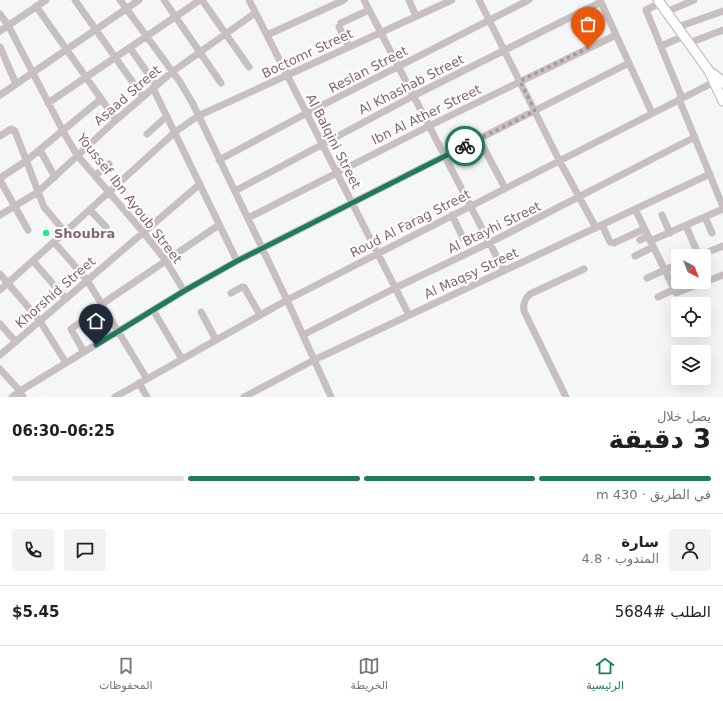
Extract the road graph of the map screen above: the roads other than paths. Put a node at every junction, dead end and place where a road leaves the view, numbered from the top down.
1 (46, 0) edge
2 (75, 0) edge
3 (120, 0) edge
4 (139, 0) edge
5 (164, 0) edge
6 (201, 0) edge
7 (249, 0) edge
8 (344, 0) edge
9 (364, 0) edge
10 (408, 0) edge
11 (479, 0) edge
12 (529, 0) edge
13 (694, 0) edge
14 (449, 1) edge
15 (601, 1) edge
16 (659, 1) edge
17 (36, 6) junction
18 (126, 9) junction
19 (369, 10) junction
20 (723, 11) edge
21 (666, 12) junction
22 (255, 13) junction
23 (0, 14) edge
24 (416, 16) junction
25 (175, 17) junction
26 (489, 20) junction
27 (8, 25) junction
28 (678, 27) junction
29 (96, 29) junction
30 (723, 30) edge
31 (0, 31) edge
32 (381, 33) junction
33 (226, 34) junction
34 (267, 35) junction
35 (616, 35) junction
36 (146, 36) junction
37 (687, 39) junction
38 (661, 46) junction
39 (0, 47) edge
40 (130, 48) junction
41 (349, 48) junction
42 (66, 49) junction
43 (504, 50) junction
44 (199, 52) junction
45 (116, 58) junction
46 (629, 63) junction
47 (249, 67) dead end
48 (398, 67) junction
49 (32, 72) junction
50 (172, 72) junction
51 (287, 76) junction
52 (86, 78) junction
53 (720, 80) edge
54 (520, 81) junction
55 (221, 83) dead end
56 (16, 84) junction
57 (155, 86) junction
58 (0, 95) edge
59 (413, 96) junction
60 (143, 97) junction
61 (101, 99) junction
62 (680, 99) junction
63 (723, 100) edge
64 (48, 103) junction
65 (535, 111) junction
66 (307, 113) junction
67 (652, 114) junction
68 (167, 116) junction
69 (198, 116) junction
70 (116, 120) junction
71 (429, 126) junction
72 (63, 131) junction
73 (175, 132) junction
74 (147, 134) dead end
75 (0, 136) edge
76 (695, 137) junction
77 (480, 139) junction
78 (322, 144) junction
79 (40, 150) junction
80 (77, 155) junction
81 (444, 156) junction
82 (219, 160) junction
83 (560, 160) junction
84 (26, 161) junction
85 (109, 164) dead end
86 (337, 172) junction
87 (710, 174) junction
88 (95, 176) junction
89 (55, 177) junction
90 (0, 179) edge
91 (200, 184) junction
92 (505, 188) junction
93 (234, 191) junction
94 (38, 192) junction
95 (109, 192) junction
96 (580, 198) junction
97 (352, 203) junction
98 (15, 206) junction
99 (470, 206) junction
100 (723, 208) edge
101 (635, 209) junction
102 (90, 210) junction
103 (0, 215) edge
104 (662, 215) dead end
105 (452, 216) junction
106 (705, 217) junction
107 (248, 218) junction
108 (219, 225) junction
109 (599, 226) junction
110 (686, 226) junction
111 (106, 227) dead end
112 (644, 229) junction
113 (28, 230) dead end
114 (65, 232) junction
115 (143, 232) junction
116 (670, 233) junction
117 (712, 233) dead end
118 (463, 238) dead end
119 (640, 240) dead end
120 (54, 242) junction
121 (650, 242) junction
122 (489, 243) junction
123 (723, 246) edge
124 (262, 249) junction
125 (696, 249) edge
126 (711, 251) edge
127 (378, 253) junction
128 (635, 256) dead end
129 (33, 261) junction
130 (166, 261) junction
131 (237, 261) junction
132 (671, 267) edge
133 (584, 269) dead end
134 (664, 270) junction
135 (504, 271) junction
136 (0, 274) edge
137 (723, 274) edge
138 (647, 278) dead end
139 (87, 280) junction
140 (8, 283) junction
141 (395, 288) junction
142 (0, 290) edge
143 (184, 291) junction
144 (674, 292) junction
145 (231, 293) dead end
146 (658, 297) dead end
147 (66, 299) junction
148 (287, 300) junction
149 (102, 304) junction
150 (153, 310) junction
151 (95, 312) dead end
152 (201, 312) dead end
153 (260, 315) junction
154 (409, 315) junction
155 (40, 321) junction
156 (0, 324) edge
157 (118, 331) junction
158 (303, 334) junction
159 (216, 340) junction
160 (16, 342) junction
161 (84, 352) junction
162 (0, 355) edge
163 (182, 359) junction
164 (314, 360) junction
165 (66, 363) junction
166 (0, 369) edge
167 (147, 379) junction
168 (139, 383) junction
169 (21, 394) edge
170 (329, 396) edge
171 (12, 397) edge
172 (115, 397) edge
173 (147, 397) edge
174 (244, 397) edge
175 (566, 397) edge

1 - 17 street
2 - 29 street
3 - 18 street
4 - 18 street
5 - 25 street
6 - 25 street
6 - 33 street
7 - 22 street, Al Balqini Street
8 - 34 street
9 - 19 street
10 - 24 street
11 - 26 street
12 - 26 street, Reslan Street
13 - 21 street
14 - 24 street, Boctomr Street
15 - 35 street
15 - 43 street, Al Khashab Street
16 - 21 main road
16 - 38 street
17 - 27 street
17 - 42 street
18 - 29 street
18 - 36 street
19 - 32 street
19 - 41 street
20 - 28 street
21 - 28 main road
22 - 33 street, Asaad Street
22 - 34 street, Al Balqini Street
23 - 27 street, Youssef Ibn Ayoub Street
24 - 32 street, Boctomr Street
25 - 36 street
25 - 44 street
26 - 43 street
26 - 48 street, Reslan Street
27 - 31 street
27 - 49 street, Youssef Ibn Ayoub Street
28 - 37 main road
29 - 42 street
29 - 45 street
30 - 37 street
32 - 41 street, Boctomr Street
32 - 48 street
33 - 44 street, Asaad Street
33 - 47 street
34 - 51 street, Al Balqini Street
35 - 46 street
35 - 54 street, Ibn Al Ather Street
36 - 40 street
36 - 50 street
37 - 38 street
37 - 53 main road
38 - 62 street
39 - 56 street
40 - 45 street
40 - 57 street
41 - 51 street, Boctomr Street
42 - 49 street
42 - 52 street
43 - 54 street
43 - 59 street, Al Khashab Street
44 - 50 street, Asaad Street
44 - 55 street
45 - 52 street
45 - 60 street
46 - 65 street
46 - 67 street
48 - 59 street
48 - 66 street, Reslan Street
49 - 56 street
49 - 64 street, Youssef Ibn Ayoub Street
50 - 57 street, Asaad Street
50 - 69 street
51 - 66 street, Al Balqini Street
51 - 69 street, Boctomr Street
52 - 61 street
52 - 64 street
53 - 62 street, Roud Al Farag Street
53 - 63 main road
54 - 65 street
54 - 71 street, Ibn Al Ather Street
56 - 58 street
57 - 60 street, Asaad Street
57 - 68 street
59 - 71 street
59 - 78 street, Al Khashab Street
60 - 70 street, Asaad Street
61 - 70 street
61 - 72 street
62 - 67 street, Roud Al Farag Street
62 - 76 street
64 - 72 street, Youssef Ibn Ayoub Street
65 - 77 street
65 - 83 street
66 - 78 street, Al Balqini Street
66 - 82 street, Reslan Street
67 - 83 street, Roud Al Farag Street
68 - 73 street
68 - 74 street
69 - 73 street, Boctomr Street
69 - 82 street
70 - 80 street, Asaad Street
71 - 81 street
71 - 86 street, Ibn Al Ather Street
72 - 79 street
72 - 80 street, Youssef Ibn Ayoub Street
73 - 91 street
73 - 95 street, Boctomr Street
75 - 84 street
76 - 87 street
76 - 96 street, Al Btayhi Street
77 - 81 street
77 - 92 street
78 - 86 street, Al Balqini Street
78 - 93 street, Al Khashab Street
79 - 84 street
79 - 89 street
80 - 88 street, Youssef Ibn Ayoub Street
80 - 89 street, Asaad Street
81 - 97 street
81 - 99 street
82 - 93 street
83 - 92 street, Roud Al Farag Street
83 - 96 street
84 - 90 street
84 - 94 street
85 - 88 street
86 - 97 street, Al Balqini Street
86 - 107 street, Ibn Al Ather Street
87 - 100 street
87 - 101 street, Al Maqsy Street
88 - 95 street, Youssef Ibn Ayoub Street
89 - 94 street, Asaad Street
90 - 98 street
91 - 108 street
91 - 115 street, Khorshid Street
92 - 99 street, Roud Al Farag Street
93 - 107 street
94 - 98 street, Asaad Street
94 - 114 street
95 - 102 street, Boctomr Street
95 - 115 street, Youssef Ibn Ayoub Street
96 - 109 street
96 - 122 street, Al Btayhi Street
97 - 124 street
97 - 127 street, Al Balqini Street
98 - 103 street, Asaad Street
98 - 113 street
99 - 105 street, Roud Al Farag Street
99 - 122 street
100 - 106 street
101 - 109 street, Al Maqsy Street
101 - 112 street
102 - 111 street
102 - 114 street, Boctomr Street
104 - 116 street
105 - 118 street
105 - 127 street, Roud Al Farag Street
106 - 110 street
106 - 117 street
107 - 124 street
108 - 130 street
108 - 131 street
109 - 112 street
109 - 135 street, Al Maqsy Street
110 - 116 street
110 - 125 street
112 - 121 street
114 - 120 street, Boctomr Street
115 - 130 street, Youssef Ibn Ayoub Street
115 - 139 street, Khorshid Street
116 - 121 street
119 - 121 street
120 - 129 street, Boctomr Street
120 - 139 street
121 - 128 street
121 - 134 street
122 - 135 street
122 - 141 street, Al Btayhi Street
123 - 126 street
124 - 131 street
124 - 148 street
127 - 141 street, Al Balqini Street
127 - 148 street, Roud Al Farag Street
129 - 140 street, Boctomr Street
129 - 147 street
130 - 143 street, Youssef Ibn Ayoub Street
130 - 149 street
131 - 143 street
132 - 134 street
133 - 175 street
134 - 138 street
134 - 144 street
135 - 154 street, Al Maqsy Street
136 - 140 street
137 - 144 street
139 - 147 street, Khorshid Street
139 - 149 street
140 - 142 street, Boctomr Street
140 - 155 street
141 - 154 street, Al Balqini Street
141 - 158 street, Al Btayhi Street
143 - 150 street
144 - 146 street
145 - 153 street
147 - 155 street, Khorshid Street
148 - 153 street, Roud Al Farag Street
148 - 158 street
149 - 157 street
150 - 157 street
150 - 163 street
151 - 161 street
152 - 159 street
153 - 159 street, Roud Al Farag Street
154 - 164 street, Al Maqsy Street
155 - 160 street, Khorshid Street
155 - 165 street
156 - 160 street
157 - 161 street
157 - 167 street
158 - 164 street
159 - 163 street, Roud Al Farag Street
160 - 162 street, Khorshid Street
161 - 165 street
163 - 167 street, Roud Al Farag Street
164 - 170 street
164 - 174 street, Al Maqsy Street
165 - 169 street
166 - 169 street
167 - 168 street, Roud Al Farag Street
168 - 172 street, Roud Al Farag Street
168 - 173 street
169 - 171 street

